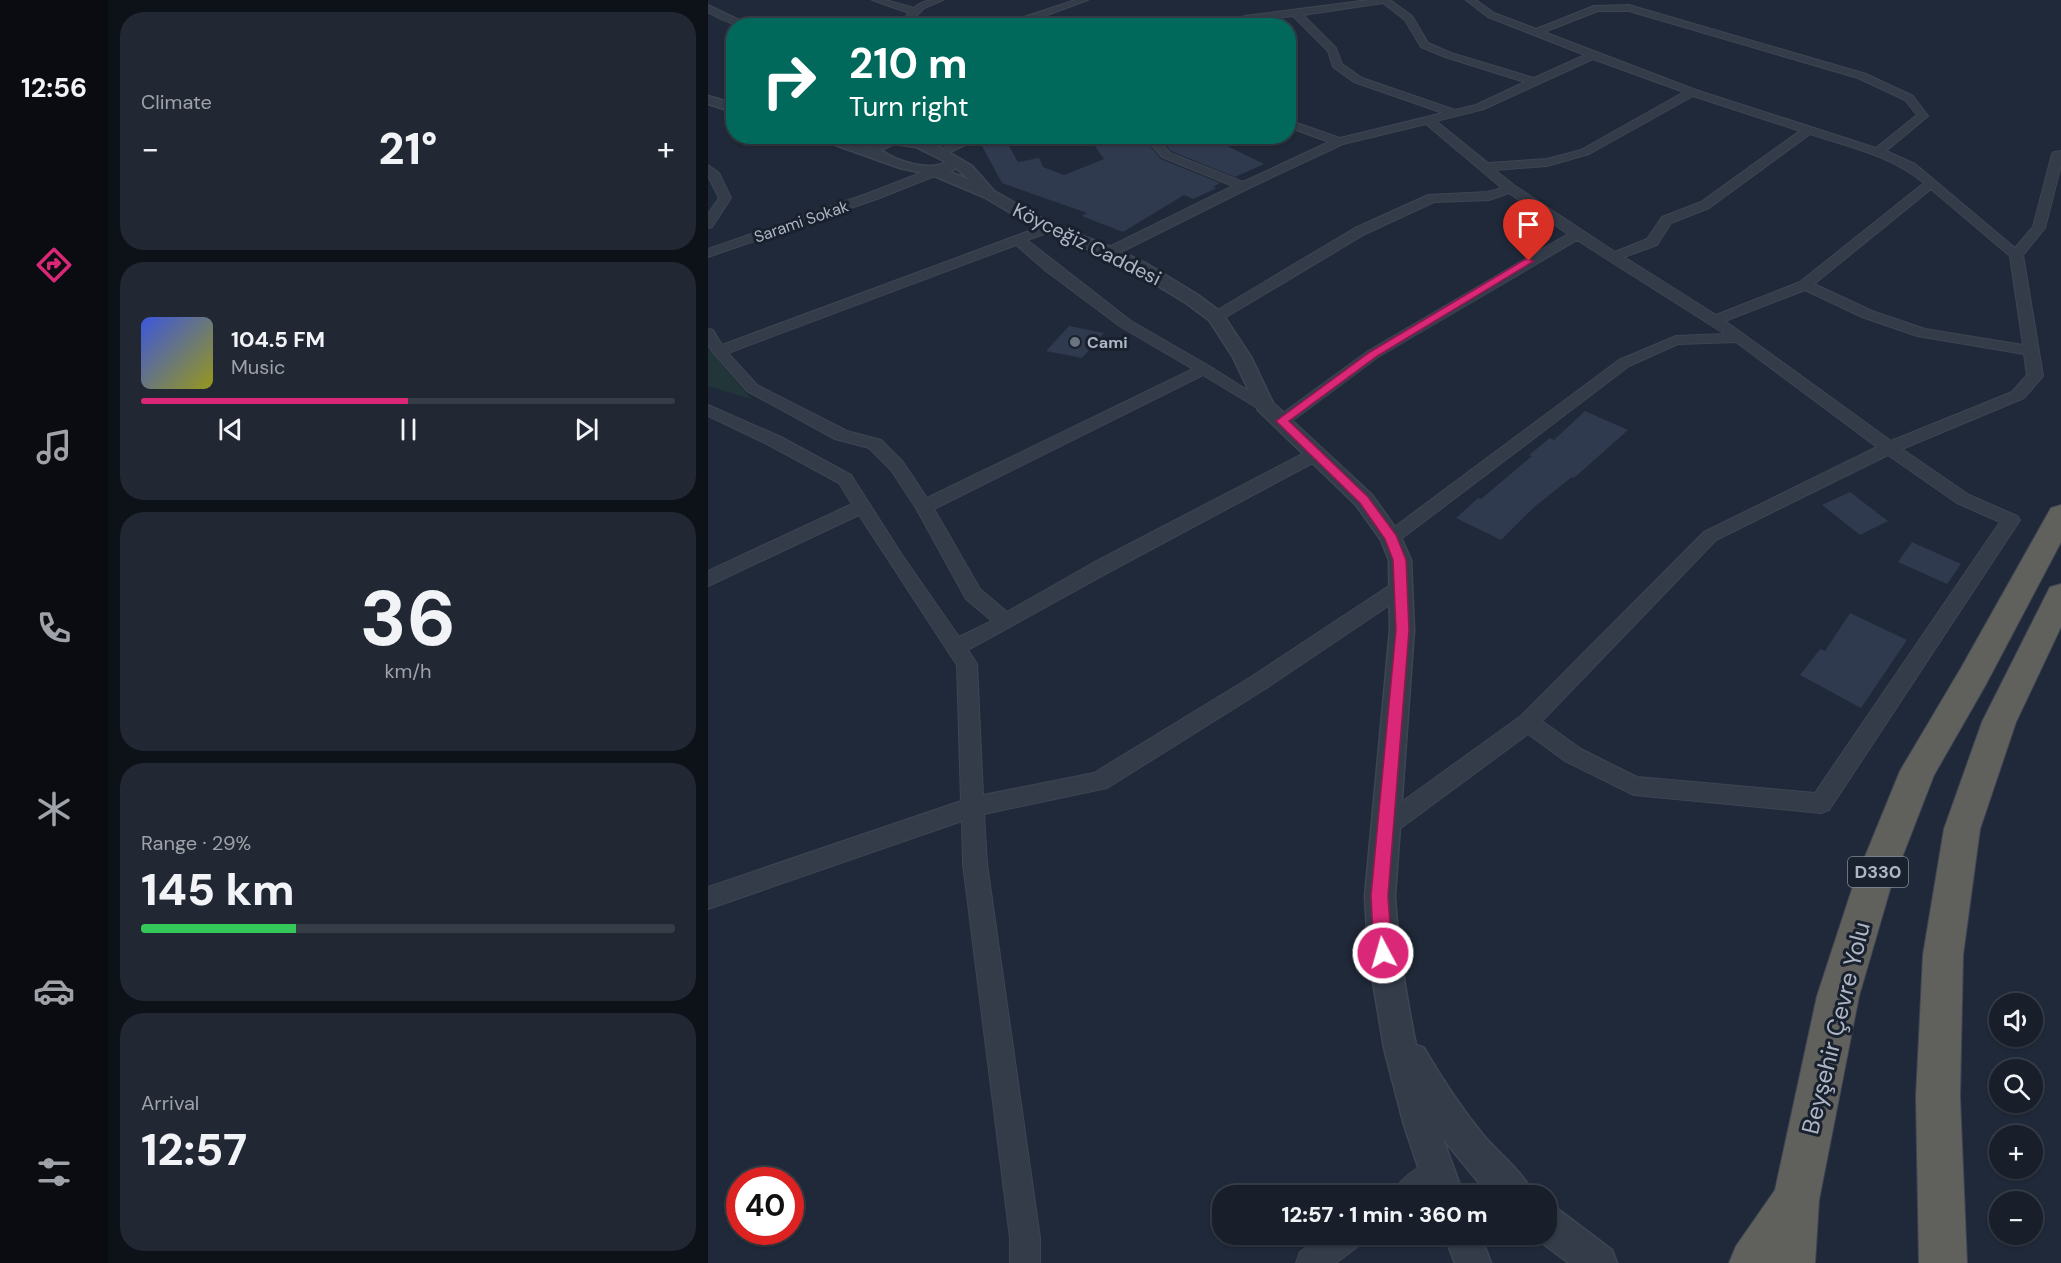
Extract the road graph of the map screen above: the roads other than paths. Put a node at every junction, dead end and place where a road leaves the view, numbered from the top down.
1 (876, 0) edge
2 (939, 0) edge
3 (1084, 0) edge
4 (1389, 0) edge
5 (1470, 0) edge
6 (708, 8) edge
7 (913, 11) junction
8 (1295, 13) junction
9 (727, 18) edge
10 (907, 18) edge
11 (1030, 18) edge
12 (1253, 18) edge
13 (1538, 32) junction
14 (1593, 55) junction
15 (1535, 82) junction
16 (1692, 92) junction
17 (1456, 114) junction
18 (1429, 121) junction
19 (1296, 126) edge
20 (1807, 130) junction
21 (1339, 142) junction
22 (842, 144) edge
23 (882, 144) edge
24 (931, 144) edge
25 (967, 144) edge
26 (1156, 144) edge
27 (1878, 152) junction
28 (2058, 154) dead end
29 (877, 155) junction
30 (947, 155) junction
31 (911, 166) junction
32 (1485, 167) junction
33 (708, 169) edge
34 (936, 171) junction
35 (1931, 183) junction
36 (1243, 186) junction
37 (894, 188) junction
38 (1512, 189) junction
39 (988, 194) junction
40 (708, 224) edge
41 (1047, 228) junction
42 (1577, 234) junction
43 (1017, 239) junction
44 (1110, 252) junction
45 (708, 253) edge
46 (2016, 255) junction
47 (1613, 257) junction
48 (1805, 285) junction
49 (1216, 317) junction
50 (1715, 320) junction
51 (708, 333) edge
52 (1739, 338) junction
53 (719, 351) junction
54 (2032, 351) junction
55 (1204, 369) junction
56 (708, 410) edge
57 (1274, 414) junction
58 (1889, 448) junction
59 (1316, 454) junction
60 (862, 507) junction
61 (924, 507) junction
62 (2061, 515) edge
63 (1391, 538) junction
64 (708, 579) edge
65 (1402, 587) junction
66 (2061, 595) edge
67 (1006, 621) junction
68 (956, 648) junction
69 (1528, 722) junction
70 (973, 807) junction
71 (1386, 826) junction
72 (708, 898) edge
73 (1400, 1038) junction
74 (1442, 1184) edge
75 (1506, 1185) edge
76 (1796, 1200) junction
77 (1557, 1231) edge
78 (1336, 1245) edge
79 (1466, 1245) edge
80 (1025, 1263) edge
81 (1311, 1263) edge
82 (1473, 1263) edge
83 (1599, 1263) edge
84 (1753, 1263) edge
85 (1791, 1263) edge
86 (1943, 1263) edge

1 - 7 street
2 - 7 street
3 - 11 street
4 - 8 street
4 - 15 street
5 - 13 street
6 - 9 street
7 - 10 street
8 - 12 street
8 - 17 street
13 - 14 street
13 - 27 street
14 - 15 street
14 - 16 street
15 - 17 street
16 - 20 street
16 - 32 street
17 - 18 street
18 - 21 street
18 - 32 street
19 - 21 street
20 - 27 street
20 - 47 street
21 - 36 street
22 - 29 street
23 - 29 street
24 - 30 street
25 - 30 street
26 - 36 street
27 - 35 street
28 - 46 street
29 - 31 street, Köyceğiz Caddesi
30 - 34 street
30 - 39 street, Köyceğiz Caddesi
31 - 34 street, Köyceğiz Caddesi
31 - 37 street
32 - 38 street
33 - 40 street
34 - 37 street, Sarami Sokak
34 - 39 street, Köyceğiz Caddesi
35 - 46 street
35 - 48 street
36 - 44 street
37 - 45 street, Sarami Sokak
38 - 42 street
38 - 49 street
39 - 41 street, Köyceğiz Caddesi
41 - 43 street
41 - 44 street, Köyceğiz Caddesi
42 - 47 street
42 - 57 street
43 - 53 street
43 - 55 street
44 - 49 street, Köyceğiz Caddesi
46 - 54 street
47 - 50 street
48 - 50 street
48 - 54 street
49 - 57 street, Köyceğiz Caddesi
50 - 52 street
51 - 53 street
52 - 58 street
52 - 63 street
53 - 61 street
54 - 58 street
55 - 57 street
55 - 61 street
56 - 60 street
57 - 59 street, Köyceğiz Caddesi
58 - 69 street
58 - 69 street
59 - 63 street, Köyceğiz Caddesi
59 - 67 street
60 - 64 street
60 - 68 street
61 - 67 street
62 - 76 highway, Beyşehir Çevre Yolu / D330
63 - 65 street, Köyceğiz Caddesi
65 - 70 street
65 - 71 street, Köyceğiz Caddesi
66 - 86 highway
67 - 68 street
68 - 70 street
69 - 71 street
70 - 72 street
70 - 80 street
71 - 73 street, Köyceğiz Caddesi
73 - 74 street, Köyceğiz Caddesi
73 - 75 street, Köyceğiz Caddesi
76 - 84 highway
76 - 85 highway, Beyşehir Çevre Yolu / D330
77 - 83 street
78 - 81 street
79 - 82 street

